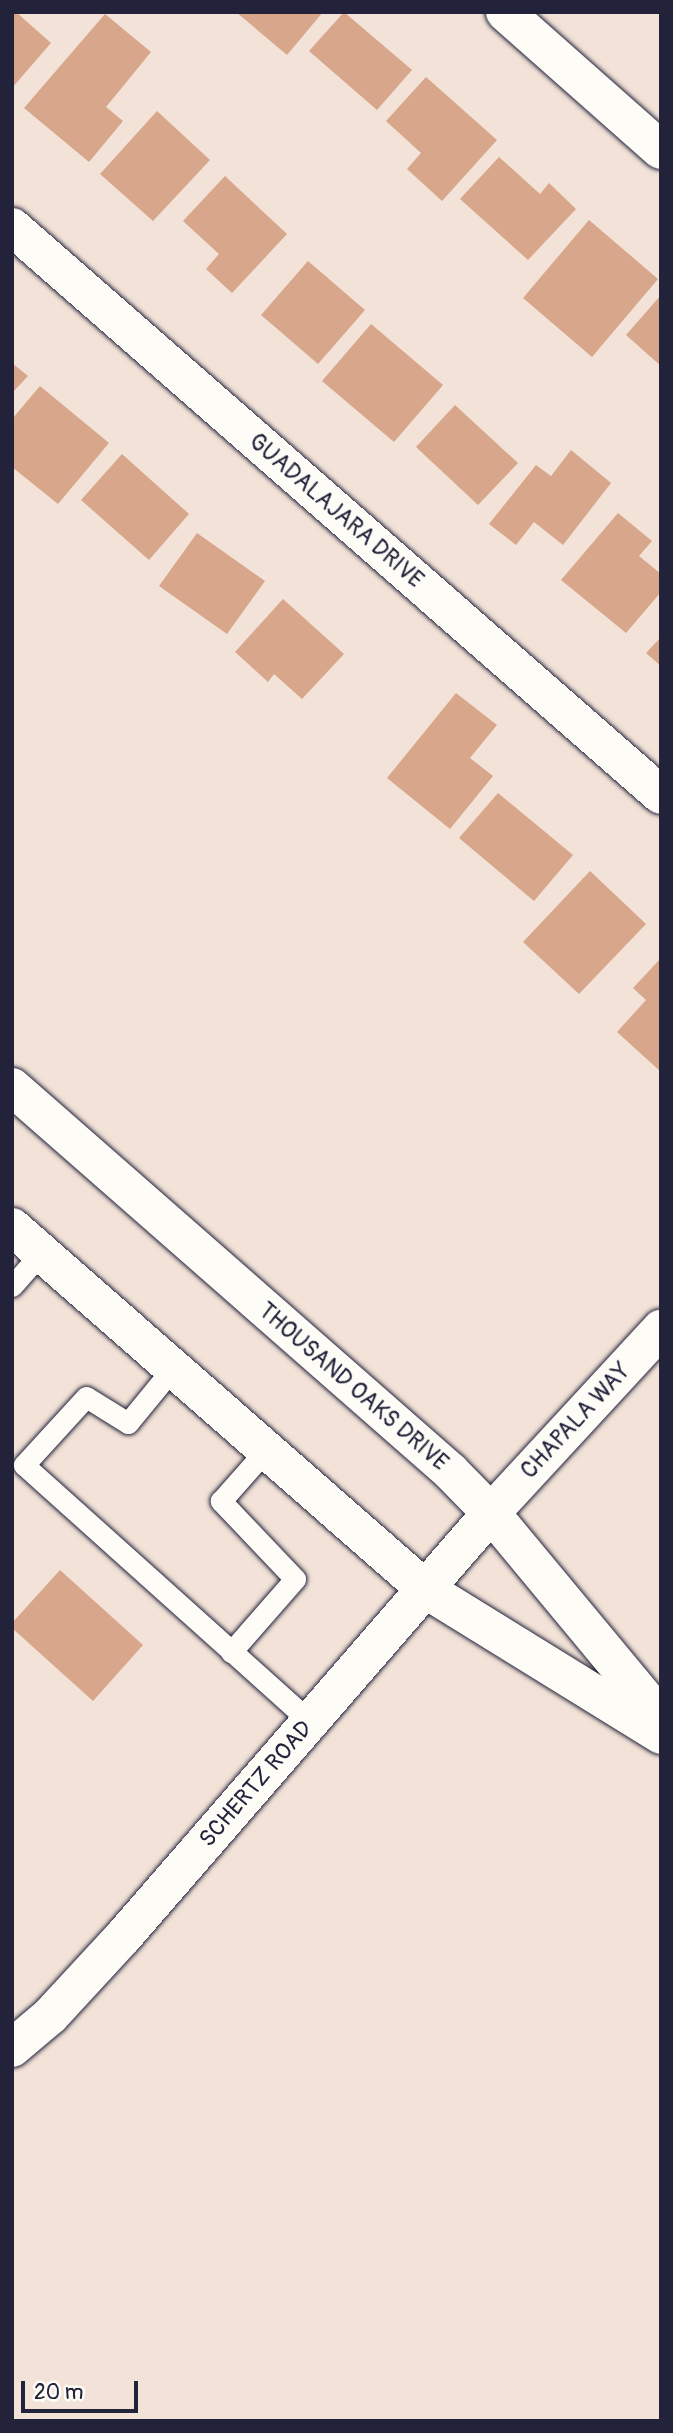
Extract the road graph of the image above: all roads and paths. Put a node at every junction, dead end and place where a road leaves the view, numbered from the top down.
1 (505, 12) edge
2 (661, 150) edge
3 (12, 227) edge
4 (661, 795) edge
5 (12, 1087) edge
6 (12, 1227) edge
7 (42, 1252) junction
8 (12, 1286) edge
9 (661, 1329) edge
10 (173, 1368) junction
11 (266, 1450) junction
12 (491, 1513) junction
13 (425, 1590) junction
14 (231, 1652) junction
15 (661, 1718) edge
16 (310, 1722) junction
17 (661, 1735) edge
18 (12, 2048) edge

1 - 2 street
3 - 4 street, GUADALAJARA DRIVE
5 - 12 street, THOUSAND OAKS DRIVE
6 - 7 street
7 - 8 lane
7 - 10 street
9 - 12 street, CHAPALA WAY
10 - 11 street
10 - 14 lane
11 - 13 street
11 - 14 lane
12 - 13 street, SCHERTZ ROAD
12 - 15 street, THOUSAND OAKS DRIVE
13 - 16 street, SCHERTZ ROAD
13 - 17 street
14 - 16 lane
16 - 18 street, SCHERTZ ROAD

